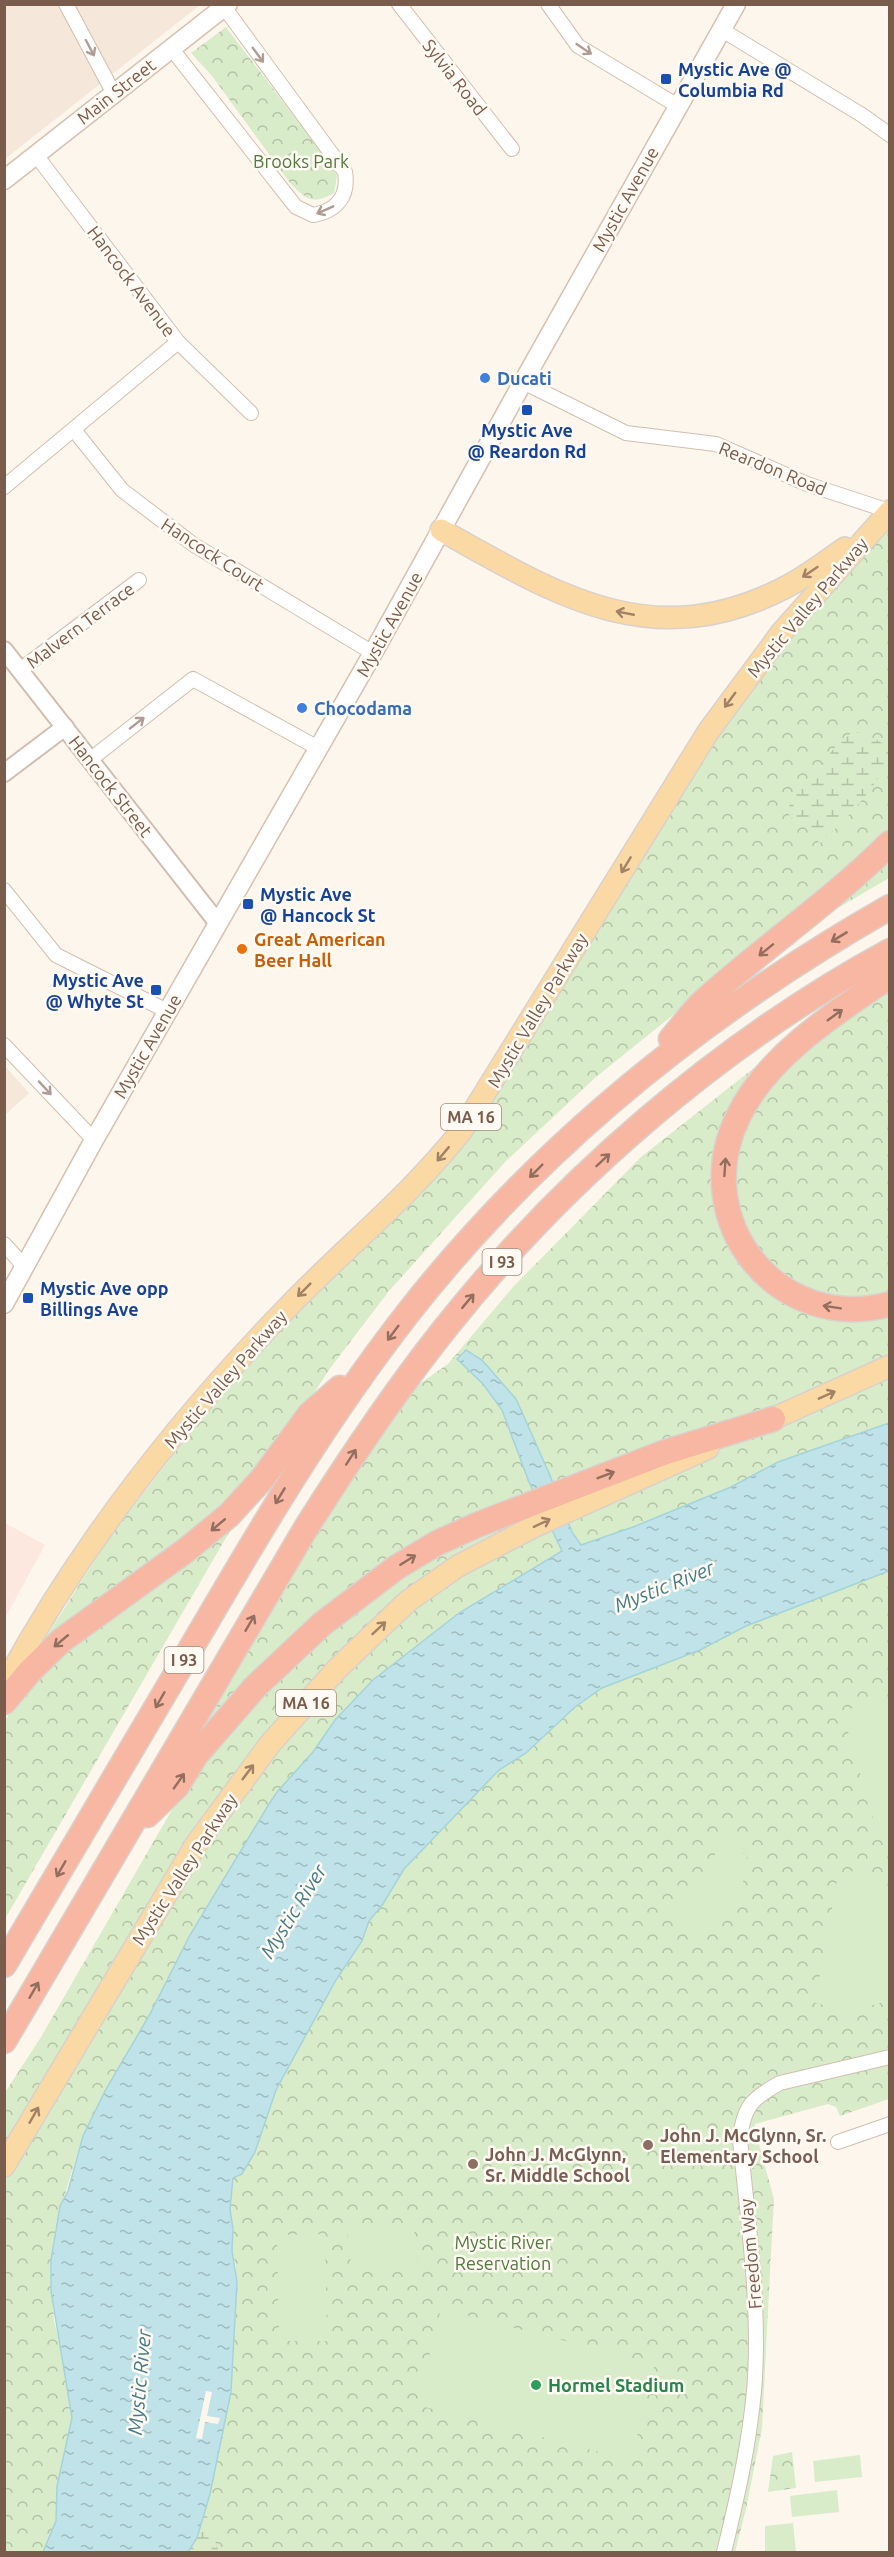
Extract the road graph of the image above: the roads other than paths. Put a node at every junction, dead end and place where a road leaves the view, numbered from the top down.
1 (66, 4) edge
2 (399, 4) edge
3 (548, 4) edge
4 (736, 4) edge
5 (226, 6) edge
6 (722, 30) junction
7 (171, 48) junction
8 (113, 92) junction
9 (678, 106) junction
10 (890, 135) edge
11 (512, 149) dead end
12 (36, 155) junction
13 (4, 180) edge
14 (178, 342) junction
15 (523, 382) junction
16 (251, 413) dead end
17 (74, 430) junction
18 (4, 487) edge
19 (890, 511) edge
20 (441, 530) junction
21 (140, 580) dead end
22 (4, 650) edge
23 (374, 653) junction
24 (20, 670) junction
25 (65, 727) junction
26 (318, 748) junction
27 (91, 759) junction
28 (4, 774) edge
29 (890, 843) edge
30 (4, 890) edge
31 (890, 907) edge
32 (217, 922) junction
33 (890, 951) edge
34 (890, 976) edge
35 (167, 1011) junction
36 (4, 1045) edge
37 (637, 1079) junction
38 (94, 1140) junction
39 (4, 1244) edge
40 (25, 1267) junction
41 (890, 1304) edge
42 (4, 1305) edge
43 (372, 1361) junction
44 (890, 1366) edge
45 (773, 1419) junction
46 (4, 1686) edge
47 (4, 1702) edge
48 (124, 1838) junction
49 (4, 1965) edge
50 (4, 2041) edge
51 (890, 2057) edge
52 (890, 2124) edge
53 (838, 2142) dead end
54 (4, 2166) edge
55 (724, 2553) edge

1 -> 8 street
2 - 11 street, Sylvia Road
3 -> 9 street
4 - 6 main road, Mystic Avenue
5 - 7 main road, Main Street
5 -> 7 street
6 - 9 main road, Mystic Avenue
6 - 10 street
7 - 8 main road, Main Street
8 - 12 main road, Main Street
9 - 15 main road, Mystic Avenue
12 - 13 main road, Main Street
12 - 14 street, Hancock Avenue
14 - 16 street
14 - 17 street, Hancock Avenue
15 - 19 street, Reardon Road
15 - 20 main road, Mystic Avenue
17 - 18 street, Hancock Avenue
17 - 23 street, Hancock Court
19 -> 20 main road
19 -> 46 main road, Mystic Valley Parkway / MA 16
20 - 23 main road, Mystic Avenue
21 - 24 street, Malvern Terrace
22 - 24 street, Hancock Street
23 - 26 main road, Mystic Avenue
24 - 25 street, Hancock Street
25 - 27 street, Hancock Street
25 - 28 street
27 -> 26 street
26 - 32 main road, Mystic Avenue
27 - 32 street, Hancock Street
29 -> 37 highway
30 - 35 street
31 -> 37 highway, I 93
32 - 35 main road, Mystic Avenue
48 -> 33 highway, I 93
41 -> 34 highway
35 - 38 main road, Mystic Avenue
36 -> 38 street
37 -> 43 highway, I 93
38 - 40 main road, Mystic Avenue
39 - 40 street
40 - 42 main road, Mystic Avenue
43 -> 47 highway
43 -> 49 highway, I 93
45 -> 44 main road, Mystic Valley Parkway / MA 16
48 -> 45 highway
54 -> 45 main road, Mystic Valley Parkway / MA 16
50 -> 48 highway, I 93
51 - 55 street, Freedom Way
52 - 53 street

